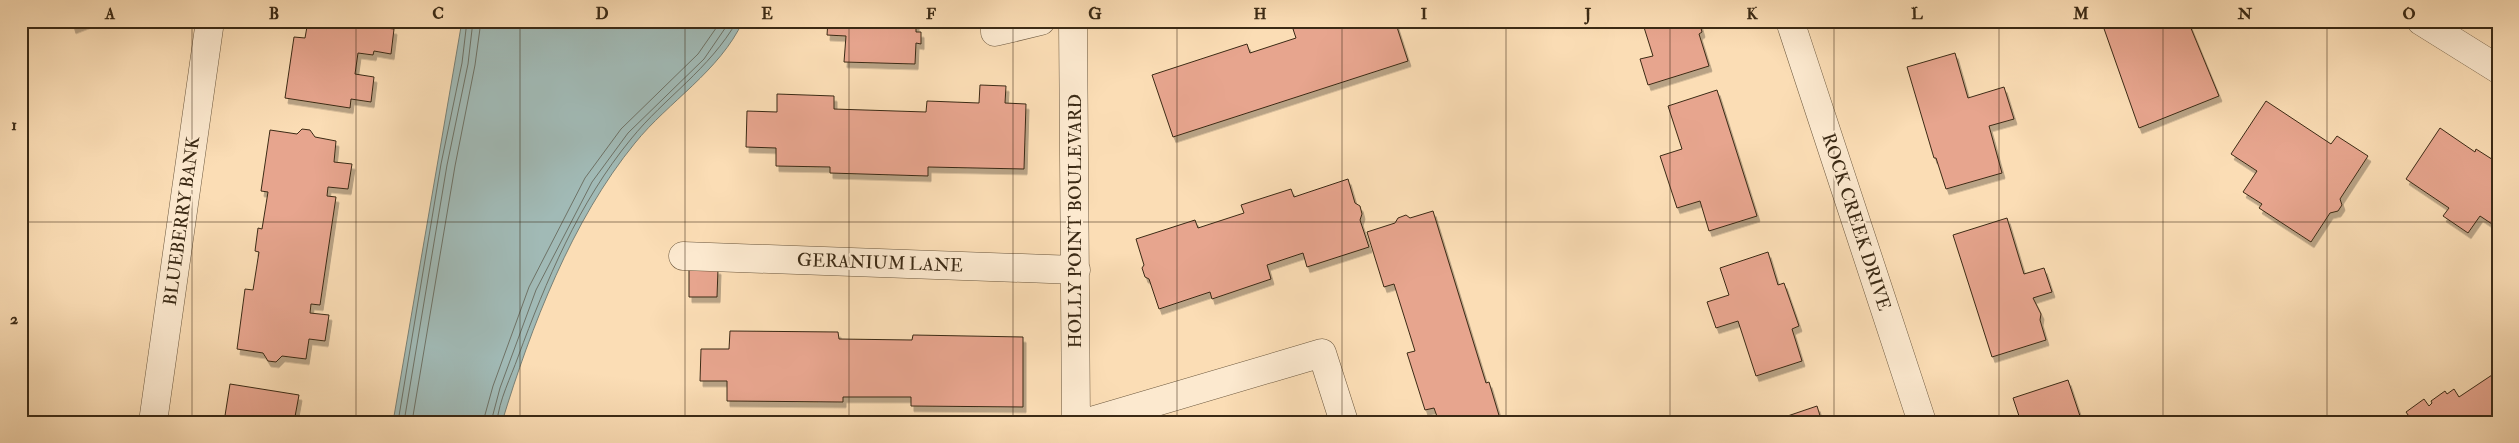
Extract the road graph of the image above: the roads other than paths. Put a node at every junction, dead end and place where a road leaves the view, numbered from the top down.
1 (210, 21) edge
2 (995, 21) edge
3 (1041, 21) edge
4 (1073, 21) edge
5 (1790, 21) edge
6 (2421, 21) edge
7 (2498, 69) edge
8 (683, 256) dead end
9 (1076, 270) junction
10 (153, 422) edge
11 (1076, 422) edge
12 (1088, 422) edge
13 (1344, 422) edge
14 (1922, 422) edge

1 - 10 street, BLUEBERRY BANK
2 - 3 street
4 - 9 street, HOLLY POINT BOULEVARD
5 - 14 street, ROCK CREEK DRIVE
6 - 7 street
8 - 9 street, GERANIUM LANE
9 - 11 street, HOLLY POINT BOULEVARD
12 - 13 street

